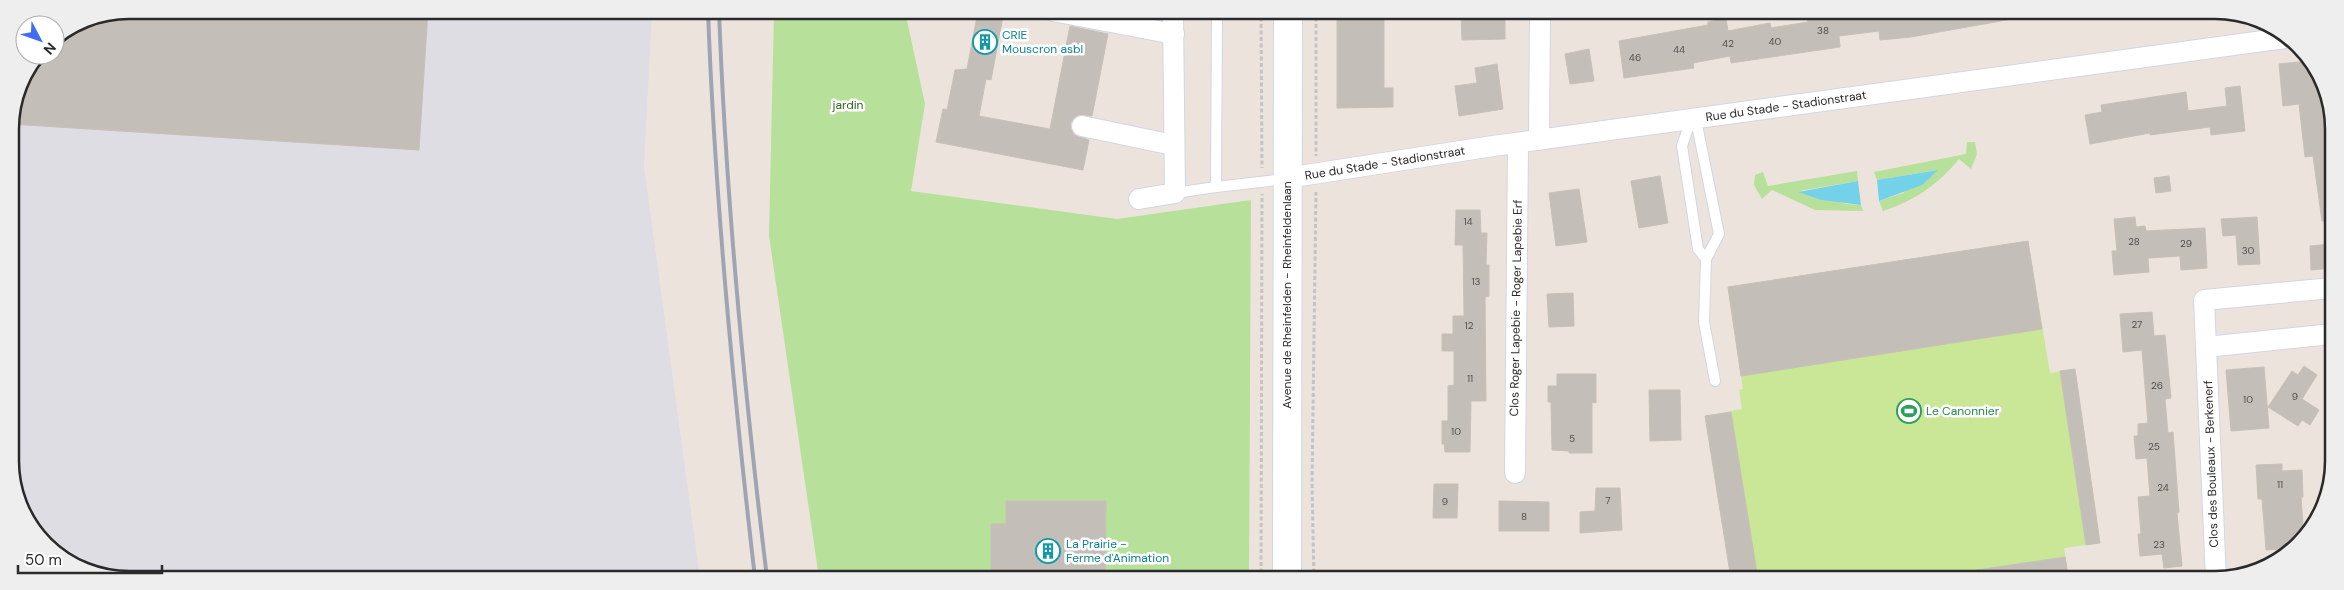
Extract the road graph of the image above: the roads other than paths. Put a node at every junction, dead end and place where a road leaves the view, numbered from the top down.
1 (1095, 19) edge
2 (1173, 19) edge
3 (1217, 19) edge
4 (1287, 19) edge
5 (1540, 19) edge
6 (1174, 34) junction
7 (2278, 39) edge
8 (1691, 119) junction
9 (1082, 126) dead end
10 (1540, 140) junction
11 (1518, 143) junction
12 (1173, 145) junction
13 (1274, 180) junction
14 (1216, 187) junction
15 (1175, 193) junction
16 (1139, 198) dead end
17 (1706, 259) junction
18 (2325, 289) edge
19 (2325, 335) edge
20 (2206, 347) junction
21 (1715, 380) dead end
22 (1515, 473) dead end
23 (1287, 571) edge
24 (2216, 571) edge

1 - 6 street
2 - 6 street
3 - 14 lane
4 - 13 main road, Avenue de Rheinfelden - Rheinfeldenlaan
5 - 10 street
6 - 12 street
7 - 8 street, Rue du Stade - Stadionstraat
8 - 10 street, Rue du Stade - Stadionstraat
8 - 17 lane
8 - 17 lane
9 - 12 street
10 - 11 street, Rue du Stade - Stadionstraat
11 - 13 street, Rue du Stade - Stadionstraat
11 - 22 street, Clos Roger Lapebie - Roger Lapebie Erf
12 - 15 street
13 - 14 lane
13 - 23 main road, Avenue de Rheinfelden - Rheinfeldenlaan
14 - 15 lane
15 - 16 street
17 - 21 lane
18 - 20 street, Clos des Bouleaux - Berkenerf
19 - 20 street
20 - 24 street, Clos des Bouleaux - Berkenerf

